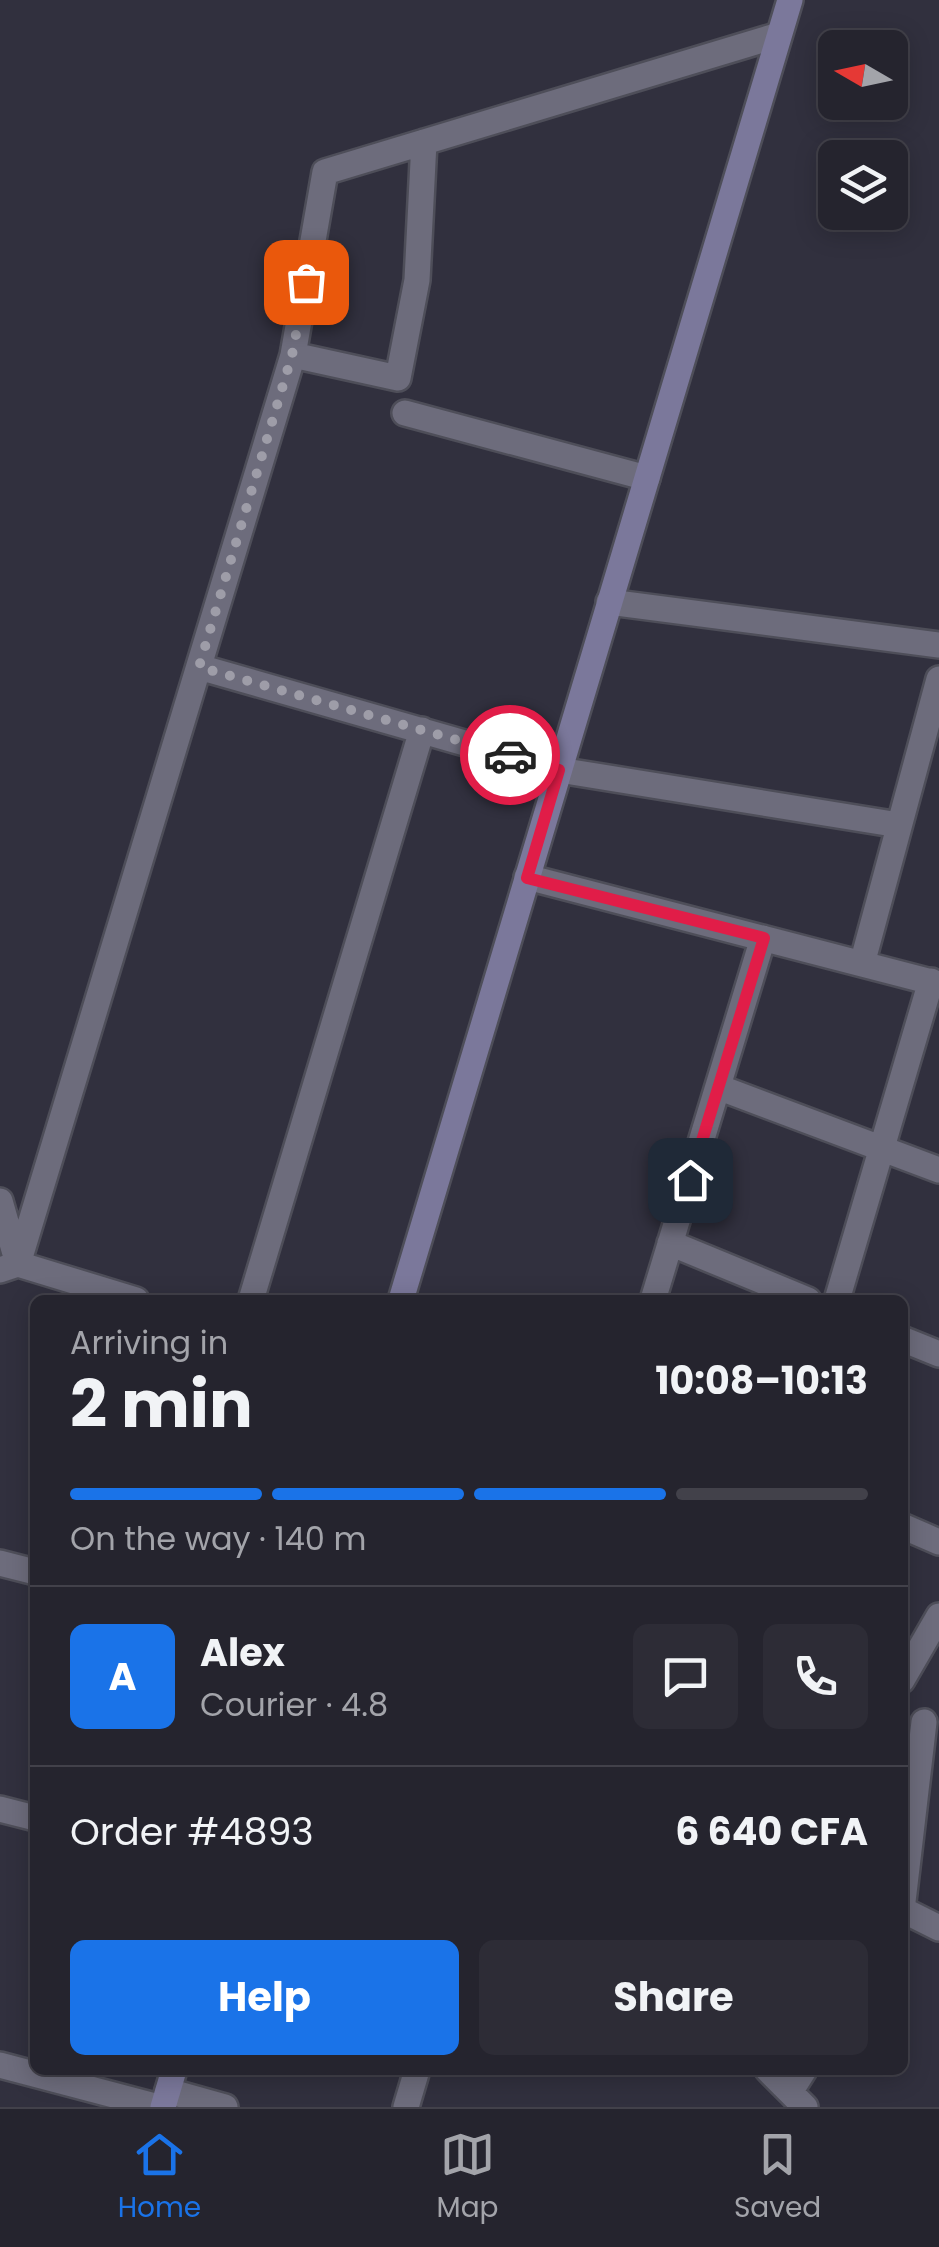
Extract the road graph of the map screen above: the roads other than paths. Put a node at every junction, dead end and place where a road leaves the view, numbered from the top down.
1 (790, 0) edge
2 (779, 35) junction
3 (424, 142) junction
4 (292, 355) junction
5 (405, 413) dead end
6 (646, 478) junction
7 (610, 602) junction
8 (939, 645) edge
9 (199, 667) junction
10 (939, 679) edge
11 (422, 730) junction
12 (559, 770) junction
13 (899, 826) junction
14 (527, 878) junction
15 (764, 938) junction
16 (862, 964) junction
17 (935, 982) edge
18 (718, 1087) junction
19 (882, 1148) junction
20 (939, 1170) edge
21 (0, 1201) edge
22 (670, 1243) junction
23 (9, 1267) edge
24 (117, 1295) edge
25 (252, 1295) edge
26 (402, 1295) edge
27 (654, 1295) edge
28 (796, 1295) edge
29 (838, 1295) edge
30 (908, 1341) edge
31 (939, 1354) edge
32 (908, 1529) edge
33 (939, 1542) edge
34 (0, 1563) edge
35 (30, 1571) edge
36 (939, 1616) edge
37 (908, 1670) edge
38 (922, 1721) edge
39 (0, 1809) edge
40 (30, 1817) edge
41 (908, 1860) edge
42 (908, 1912) edge
43 (939, 1928) edge
44 (0, 2065) edge
45 (30, 2070) edge
46 (57, 2075) edge
47 (416, 2075) edge
48 (776, 2075) edge
49 (800, 2090) edge
50 (166, 2094) edge
51 (226, 2107) edge
52 (406, 2107) edge

1 - 2 main road
2 - 3 street
2 - 6 main road
3 - 4 street
3 - 4 street
4 - 9 street
5 - 6 street
6 - 7 main road
7 - 8 street
7 - 12 main road
9 - 11 street
9 - 23 street
10 - 13 street
11 - 12 street
11 - 25 street
12 - 13 street
12 - 14 main road
13 - 16 street
14 - 15 street
14 - 26 main road
15 - 16 street
15 - 18 street
16 - 17 street
17 - 19 street
18 - 19 street
18 - 22 street
19 - 20 street
19 - 29 street
21 - 23 street
22 - 27 street
22 - 28 street
23 - 24 street
30 - 31 street
32 - 33 street
34 - 35 street
36 - 37 street
38 - 41 street
39 - 40 street
42 - 43 street
44 - 45 street
46 - 50 street
47 - 52 street
48 - 49 street
50 - 51 street

